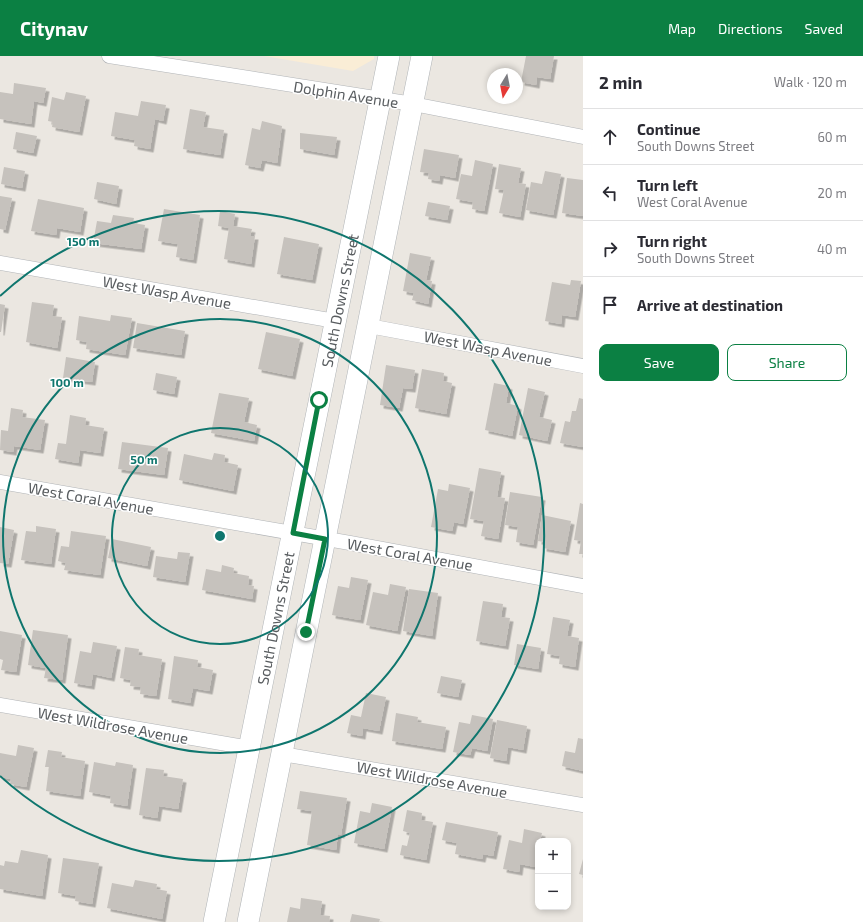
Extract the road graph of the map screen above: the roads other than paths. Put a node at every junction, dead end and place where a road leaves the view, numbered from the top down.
1 (109, 56) edge
2 (389, 56) edge
3 (422, 56) edge
4 (380, 99) junction
5 (413, 104) junction
6 (583, 137) edge
7 (0, 263) edge
8 (335, 321) junction
9 (369, 326) junction
10 (583, 366) edge
11 (0, 482) edge
12 (293, 533) junction
13 (325, 539) junction
14 (583, 586) edge
15 (0, 705) edge
16 (250, 748) junction
17 (282, 754) junction
18 (583, 805) edge
19 (214, 922) edge
20 (248, 922) edge

1 - 4 street, Dolphin Avenue
2 - 4 main road, South Downs Street
3 - 5 main road
4 - 5 street, Dolphin Avenue
4 - 8 main road, South Downs Street
5 - 6 street, Dolphin Avenue
5 - 9 main road
7 - 8 street, West Wasp Avenue
8 - 12 main road, South Downs Street
9 - 10 street, West Wasp Avenue
9 - 13 main road
11 - 12 street, West Coral Avenue
12 - 13 street, West Coral Avenue
12 - 16 main road, South Downs Street
13 - 14 street, West Coral Avenue
13 - 17 main road
15 - 16 street, West Wildrose Avenue
16 - 19 main road, South Downs Street
17 - 18 street, West Wildrose Avenue
17 - 20 main road

